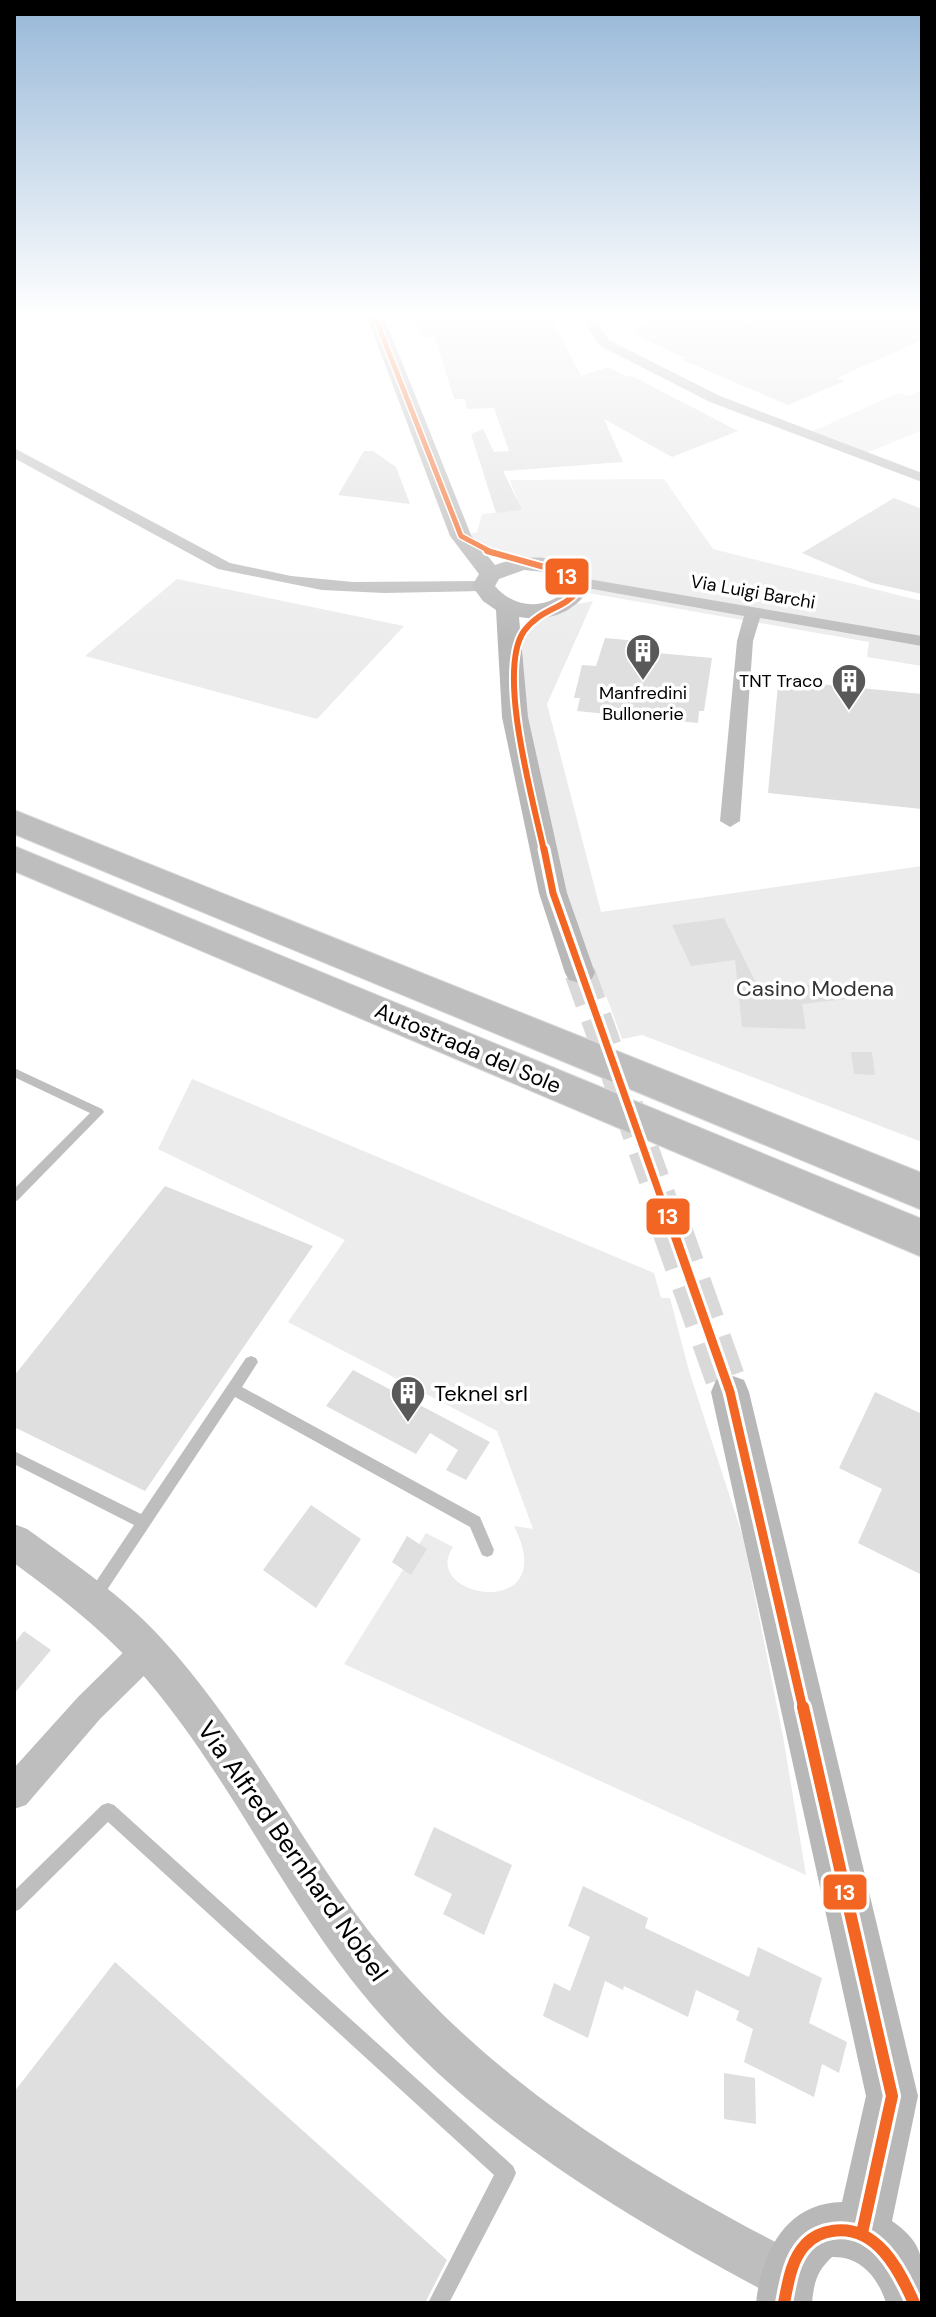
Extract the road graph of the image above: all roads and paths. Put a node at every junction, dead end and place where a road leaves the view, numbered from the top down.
1 (417, 425) edge
2 (783, 425) edge
3 (14, 452) edge
4 (922, 478) edge
5 (471, 548) junction
6 (522, 563) junction
7 (487, 580) junction
8 (576, 582) junction
9 (508, 608) junction
10 (543, 611) junction
11 (753, 613) junction
12 (922, 641) edge
13 (514, 672) junction
14 (14, 821) edge
15 (730, 821) dead end
16 (14, 857) edge
17 (580, 973) tunnel mouth
18 (14, 1072) edge
19 (750, 1123) junction
20 (893, 1165) dead end
21 (922, 1192) edge
22 (14, 1197) edge
23 (922, 1239) edge
24 (251, 1362) dead end
25 (234, 1390) junction
26 (730, 1392) tunnel mouth
27 (14, 1457) edge
28 (144, 1523) junction
29 (14, 1541) edge
30 (487, 1550) dead end
31 (92, 1599) junction
32 (147, 1651) junction
33 (14, 1793) edge
34 (14, 1903) edge
35 (862, 2233) junction
36 (785, 2289) edge
37 (438, 2303) edge
38 (914, 2303) edge

1 - 5 main road
2 - 4 street
3 - 7 street
5 - 6 main road
5 - 7 main road
6 - 7 main road
6 - 8 main road
7 - 9 main road
8 - 10 main road
8 - 11 street, Via Luigi Barchi
9 - 10 main road
9 - 13 main road
10 - 13 main road
11 - 12 street, Via Luigi Barchi
11 - 15 street
13 - 17 main road
14 - 19 highway, Autostrada del Sole
16 - 23 highway, Autostrada del Sole
18 - 22 lane
19 - 20 lane
19 - 21 highway, Autostrada del Sole
24 - 25 lane
25 - 28 lane
25 - 30 lane
26 - 35 main road
27 - 28 lane
28 - 31 lane
29 - 31 street, Via Alfred Bernhard Nobel
31 - 32 street, Via Alfred Bernhard Nobel
32 - 33 street
32 - 36 street, Via Alfred Bernhard Nobel
34 - 37 lane
35 - 36 main road
35 - 38 main road

